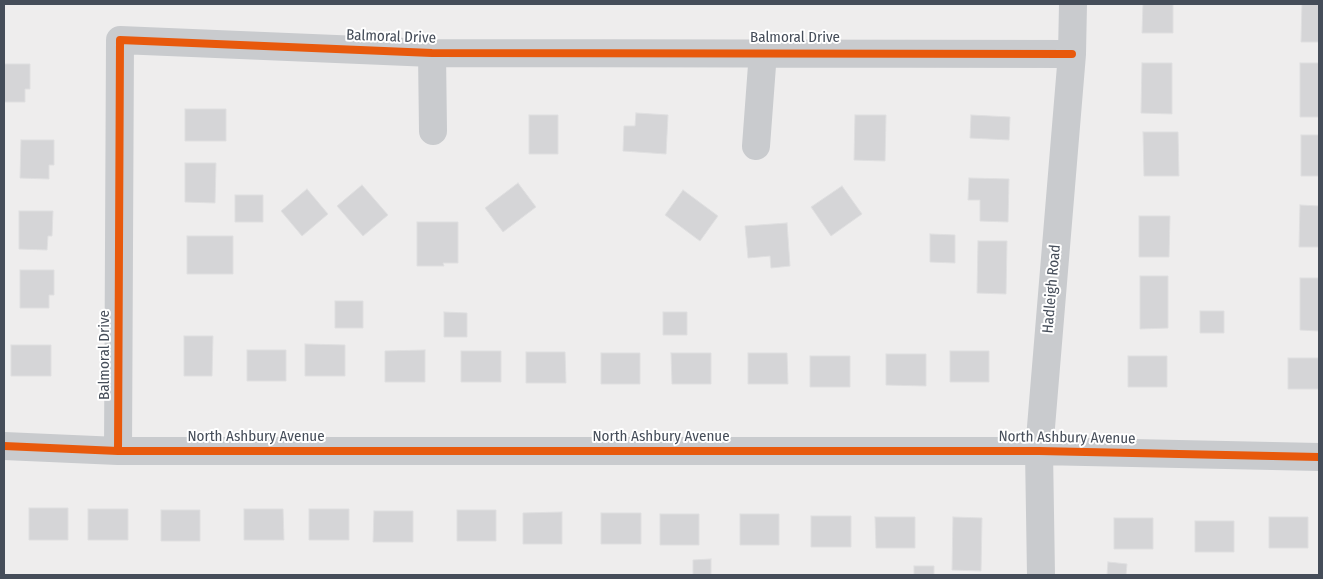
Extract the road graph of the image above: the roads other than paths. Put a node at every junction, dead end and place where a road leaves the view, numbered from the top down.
1 (1073, 4) edge
2 (763, 52) junction
3 (432, 53) junction
4 (1072, 54) junction
5 (433, 131) dead end
6 (756, 146) dead end
7 (4, 446) edge
8 (1039, 450) junction
9 (118, 451) junction
10 (1319, 457) edge
11 (1041, 575) edge

1 - 4 street, Hadleigh Road
2 - 3 street, Balmoral Drive
2 - 4 street, Balmoral Drive
2 - 6 street
3 - 5 street
3 - 9 street, Balmoral Drive
4 - 8 street, Hadleigh Road
7 - 9 street, North Ashbury Avenue
8 - 9 street, North Ashbury Avenue
8 - 10 street, North Ashbury Avenue
8 - 11 street, Hadleigh Road

